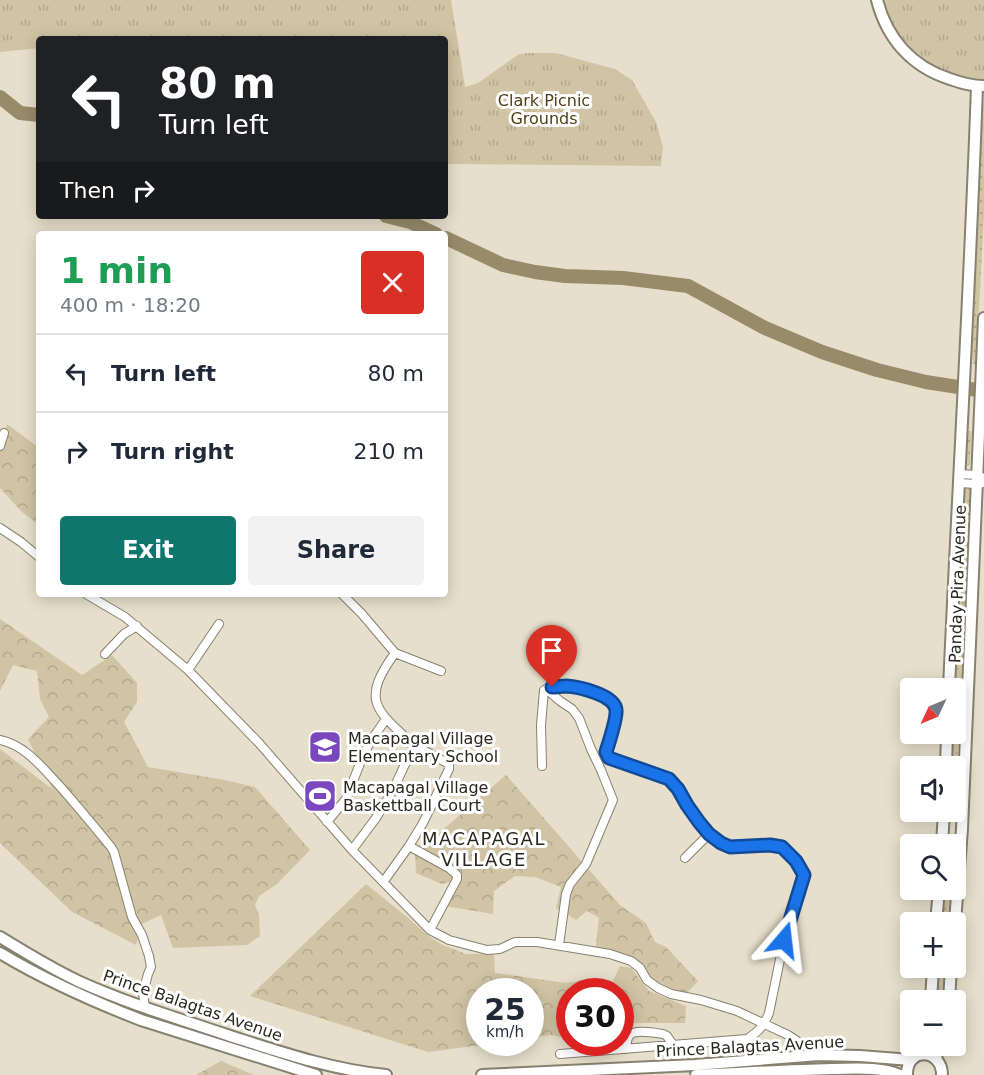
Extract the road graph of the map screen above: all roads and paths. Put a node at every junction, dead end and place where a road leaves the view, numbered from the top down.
1 (877, 0) edge
2 (981, 86) edge
3 (984, 318) edge
4 (4, 432) dead end
5 (0, 446) edge
6 (959, 478) junction
7 (980, 480) edge
8 (0, 528) edge
9 (36, 554) edge
10 (92, 597) edge
11 (345, 597) edge
12 (219, 624) dead end
13 (137, 626) junction
14 (395, 653) junction
15 (105, 654) dead end
16 (188, 670) junction
17 (441, 671) dead end
18 (949, 678) edge
19 (546, 689) junction
20 (386, 719) junction
21 (0, 740) edge
22 (414, 745) junction
23 (542, 766) dead end
24 (327, 822) junction
25 (943, 822) edge
26 (943, 826) junction
27 (962, 829) junction
28 (709, 834) junction
29 (943, 834) edge
30 (409, 846) junction
31 (352, 850) junction
32 (684, 858) dead end
33 (384, 881) junction
34 (956, 912) edge
35 (430, 930) junction
36 (0, 937) edge
37 (559, 945) junction
38 (0, 953) edge
39 (145, 1008) junction
40 (765, 1023) junction
41 (634, 1033) edge
42 (673, 1045) junction
43 (634, 1048) edge
44 (900, 1054) edge
45 (819, 1055) junction
46 (915, 1056) edge
47 (933, 1056) edge
48 (936, 1058) joint
49 (943, 1074) edge
50 (316, 1075) edge
51 (386, 1075) edge
52 (482, 1075) edge
53 (696, 1075) edge
54 (900, 1075) edge
55 (907, 1075) edge

1 - 2 main road
2 - 6 main road, Panday Pira Avenue
3 - 7 main road, Panday Pira Avenue
4 - 5 street
6 - 7 street
6 - 18 main road, Panday Pira Avenue
7 - 27 main road, Panday Pira Avenue
8 - 9 street
10 - 13 street
11 - 14 street
12 - 16 street
13 - 15 street
13 - 16 street
14 - 17 street
14 - 20 street
16 - 24 street
19 - 23 street
19 - 28 street
19 - 37 street
20 - 22 street
20 - 24 street
21 - 39 street
22 - 30 street
22 - 31 street
24 - 31 street
25 - 26 main road
26 - 27 main road
26 - 29 main road
27 - 34 main road, Panday Pira Avenue
28 - 32 street
28 - 40 street
30 - 33 street
30 - 35 street
31 - 33 street
33 - 35 street
35 - 37 street
36 - 39 main road, Prince Balagtas Avenue
37 - 40 street
38 - 50 main road, Prince Balagtas Avenue
39 - 51 main road, Prince Balagtas Avenue
40 - 42 street
40 - 45 street
41 - 42 street
42 - 43 street
44 - 45 main road, Prince Balagtas Avenue
45 - 52 main road, Prince Balagtas Avenue
46 - 55 main road
47 - 48 main road, Prince Balagtas Avenue
48 - 49 main road
53 - 54 main road, Prince Balagtas Avenue

